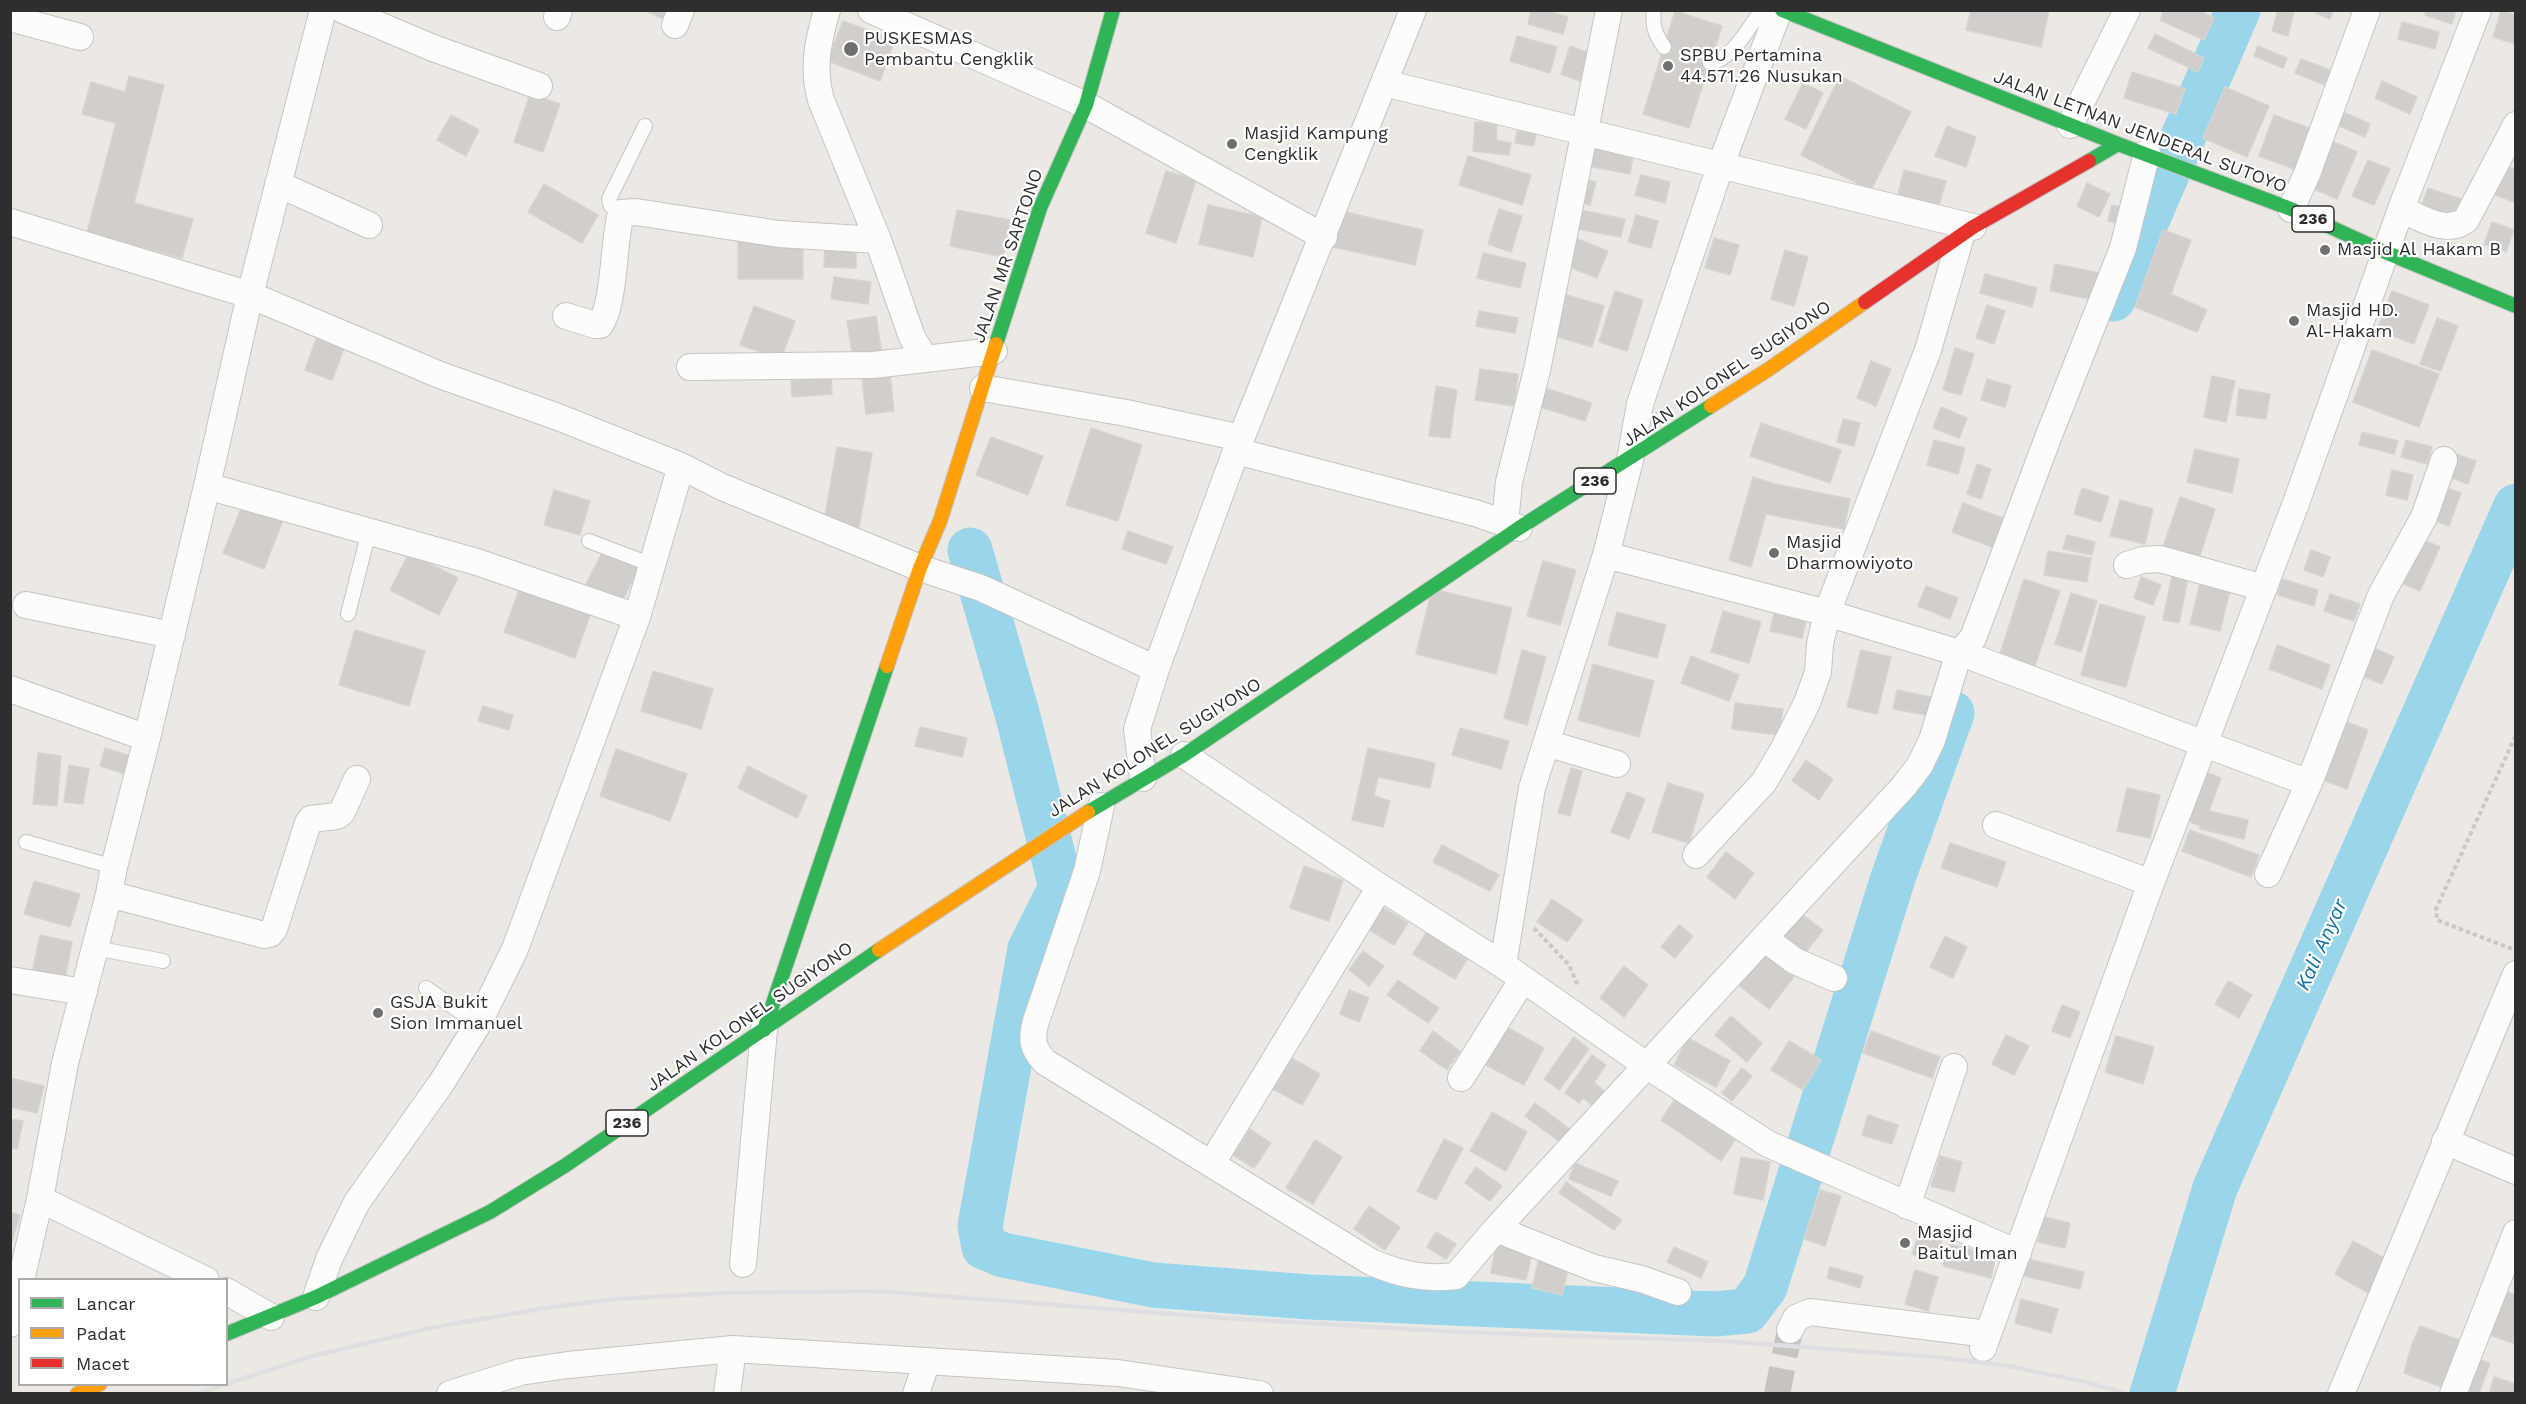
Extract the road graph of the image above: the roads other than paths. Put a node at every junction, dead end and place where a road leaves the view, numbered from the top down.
1 (322, 10) edge
2 (343, 10) edge
3 (827, 10) edge
4 (871, 10) edge
5 (1113, 10) edge
6 (1413, 10) edge
7 (1609, 10) edge
8 (1654, 10) edge
9 (1762, 10) edge
10 (1781, 10) edge
11 (2127, 10) edge
12 (2367, 10) edge
13 (2478, 10) edge
14 (10, 18) edge
15 (80, 37) dead end
16 (1664, 47) dead end
17 (1710, 63) dead end
18 (1384, 83) junction
19 (539, 86) dead end
20 (1086, 105) junction
21 (2070, 125) junction
22 (2516, 125) edge
23 (645, 126) dead end
24 (1584, 133) junction
25 (2118, 144) junction
26 (2152, 155) junction
27 (1720, 167) junction
28 (278, 184) junction
29 (2291, 209) junction
30 (2401, 209) junction
31 (621, 213) junction
32 (10, 222) edge
33 (369, 225) dead end
34 (1967, 231) junction
35 (1324, 237) junction
36 (878, 240) junction
37 (2385, 252) junction
38 (255, 278) junction
39 (2516, 306) edge
40 (566, 316) dead end
41 (994, 351) junction
42 (925, 359) junction
43 (690, 367) dead end
44 (983, 388) junction
45 (1238, 444) junction
46 (1630, 460) junction
47 (2445, 460) dead end
48 (681, 466) junction
49 (207, 486) junction
50 (1512, 526) junction
51 (369, 531) junction
52 (589, 541) dead end
53 (1606, 555) junction
54 (652, 565) junction
55 (2127, 565) dead end
56 (920, 568) junction
57 (2264, 588) junction
58 (26, 605) dead end
59 (1827, 613) junction
60 (348, 614) dead end
61 (637, 617) junction
62 (172, 635) junction
63 (1964, 655) junction
64 (1156, 669) junction
65 (10, 689) edge
66 (147, 738) junction
67 (1546, 744) junction
68 (2204, 744) junction
69 (1184, 755) junction
70 (1140, 757) junction
71 (1617, 764) dead end
72 (357, 779) dead end
73 (2309, 783) junction
74 (1101, 806) junction
75 (1996, 825) dead end
76 (26, 842) dead end
77 (1696, 855) dead end
78 (114, 867) junction
79 (2268, 874) dead end
80 (2151, 883) junction
81 (1380, 887) junction
82 (109, 894) junction
83 (1764, 938) junction
84 (95, 948) junction
85 (163, 961) dead end
86 (1513, 972) junction
87 (2516, 974) edge
88 (1834, 978) dead end
89 (10, 980) edge
90 (426, 988) dead end
91 (84, 992) junction
92 (478, 1024) junction
93 (764, 1030) junction
94 (1646, 1065) junction
95 (1954, 1067) dead end
96 (1461, 1078) dead end
97 (2445, 1141) junction
98 (1212, 1163) junction
99 (2516, 1171) edge
100 (40, 1198) junction
101 (1907, 1206) junction
102 (1496, 1229) junction
103 (2516, 1233) edge
104 (2018, 1253) junction
105 (743, 1264) dead end
106 (21, 1278) edge
107 (202, 1278) edge
108 (18, 1291) edge
109 (228, 1292) edge
110 (1678, 1292) dead end
111 (316, 1297) junction
112 (271, 1317) junction
113 (10, 1324) edge
114 (1790, 1330) tunnel mouth
115 (228, 1333) edge
116 (733, 1349) junction
117 (927, 1362) junction
118 (95, 1386) edge
119 (1252, 1393) edge
120 (77, 1394) edge
121 (450, 1394) edge
122 (727, 1394) edge
123 (916, 1394) edge
124 (2342, 1394) edge
125 (2453, 1394) edge

1 - 28 street
2 - 19 street
3 - 36 street
4 - 20 street
5 - 20 main road, JALAN MR SARTONO
6 - 18 street
7 - 24 street
8 - 16 lane
9 - 17 lane
10 - 21 main road, JALAN LETNAN JENDERAL SUTOYO
10 - 27 street
11 - 21 street
12 - 29 street
13 - 30 street
14 - 15 street
18 - 24 street
18 - 35 street
20 - 35 street
20 - 41 main road, JALAN MR SARTONO
21 - 25 main road, JALAN LETNAN JENDERAL SUTOYO
22 - 30 street
23 - 31 lane
24 - 27 street
24 - 50 street
25 - 26 main road, JALAN LETNAN JENDERAL SUTOYO / 236
25 - 34 main road, JALAN KOLONEL SUGIYONO / 236
26 - 29 main road, JALAN LETNAN JENDERAL SUTOYO / 236
26 - 63 street
27 - 34 street
27 - 46 street
28 - 33 street
28 - 38 street
29 - 37 main road, JALAN LETNAN JENDERAL SUTOYO / 236
30 - 37 street
31 - 36 street
31 - 40 street
32 - 38 street
34 - 46 main road, JALAN KOLONEL SUGIYONO / 236
34 - 59 street
35 - 45 street
36 - 42 street
37 - 39 main road, JALAN LETNAN JENDERAL SUTOYO / 236
37 - 57 street
38 - 48 street
38 - 49 street
41 - 42 street
41 - 44 main road, JALAN MR SARTONO
42 - 43 street
44 - 45 street
44 - 56 main road, JALAN MR SARTONO
45 - 50 street
45 - 64 street
46 - 50 main road, JALAN KOLONEL SUGIYONO / 236
46 - 53 street
47 - 73 street
48 - 54 street
48 - 56 street
49 - 51 street
49 - 62 street
50 - 69 main road, JALAN KOLONEL SUGIYONO / 236
51 - 60 lane
51 - 61 street
52 - 54 lane
53 - 59 street
53 - 67 street
54 - 61 street
55 - 57 street
56 - 64 street
56 - 93 main road, JALAN MR SARTONO
57 - 68 street
58 - 62 street
59 - 63 street
59 - 77 street
61 - 92 street
62 - 66 street
63 - 68 street
63 - 83 street
64 - 70 street
65 - 66 street
66 - 78 street
67 - 71 street
67 - 86 street
68 - 73 street
68 - 80 street
69 - 70 main road, JALAN KOLONEL SUGIYONO / 236
69 - 81 street
70 - 74 main road, JALAN KOLONEL SUGIYONO / 236
72 - 82 street
73 - 79 street
74 - 93 main road, JALAN KOLONEL SUGIYONO / 236
74 - 98 street
75 - 80 street
76 - 78 lane
78 - 82 street
80 - 104 street
81 - 86 street
81 - 98 street
82 - 84 street
83 - 88 street
83 - 94 street
84 - 85 lane
84 - 91 street
86 - 94 street
86 - 96 street
87 - 97 street
89 - 91 street
90 - 92 lane
91 - 100 street
92 - 111 street
93 - 105 street
93 - 111 main road, JALAN KOLONEL SUGIYONO / 236
94 - 101 street
94 - 102 street
95 - 101 street
97 - 99 street
97 - 124 street
98 - 102 street
100 - 106 street
100 - 107 street
101 - 104 street
102 - 110 street
103 - 125 street
104 - 114 street
108 - 113 street
109 - 112 street
111 - 112 main road, JALAN KOLONEL SUGIYONO / 236
112 - 115 main road, JALAN KOLONEL SUGIYONO / 236
116 - 117 street
116 - 121 street
116 - 122 street
117 - 119 street
117 - 123 street
118 - 120 main road

